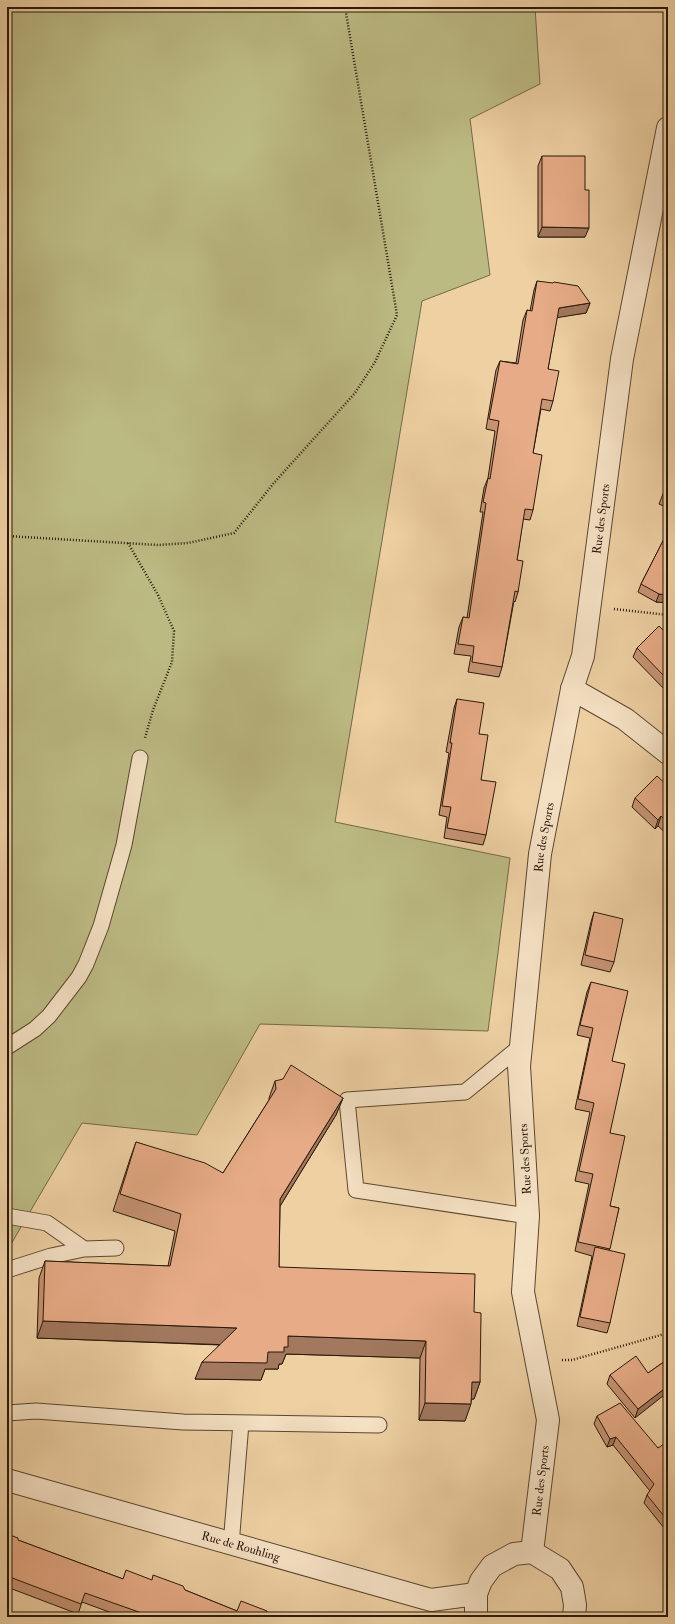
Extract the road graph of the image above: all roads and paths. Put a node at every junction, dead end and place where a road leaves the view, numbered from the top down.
1 (345, 7) edge
2 (668, 128) edge
3 (7, 536) edge
4 (128, 543) junction
5 (589, 607) junction
6 (668, 615) edge
7 (572, 689) junction
8 (668, 753) edge
9 (140, 758) joint
10 (521, 1046) junction
11 (7, 1047) edge
12 (7, 1216) edge
13 (528, 1216) junction
14 (116, 1248) dead end
15 (84, 1249) junction
16 (7, 1270) edge
17 (668, 1332) edge
18 (537, 1361) junction
19 (7, 1413) edge
20 (241, 1423) junction
21 (379, 1425) dead end
22 (7, 1480) edge
23 (231, 1545) junction
24 (532, 1552) junction
25 (476, 1594) junction
26 (476, 1617) edge
27 (574, 1617) edge

1 - 4 path
2 - 5 street, Rue des Sports
3 - 4 path
4 - 9 path
5 - 6 path
5 - 7 street, Rue des Sports
7 - 8 street
7 - 10 street, Rue des Sports
9 - 11 lane
10 - 13 street, Rue des Sports
10 - 13 lane
12 - 15 lane
13 - 18 street, Rue des Sports
14 - 15 lane
15 - 16 lane
17 - 18 path
18 - 24 street, Rue des Sports
19 - 20 lane
20 - 21 lane
20 - 23 lane
22 - 23 street, Rue de Rouhling
23 - 25 street, Rue de Rouhling
24 - 25 street
24 - 27 street
25 - 26 street

